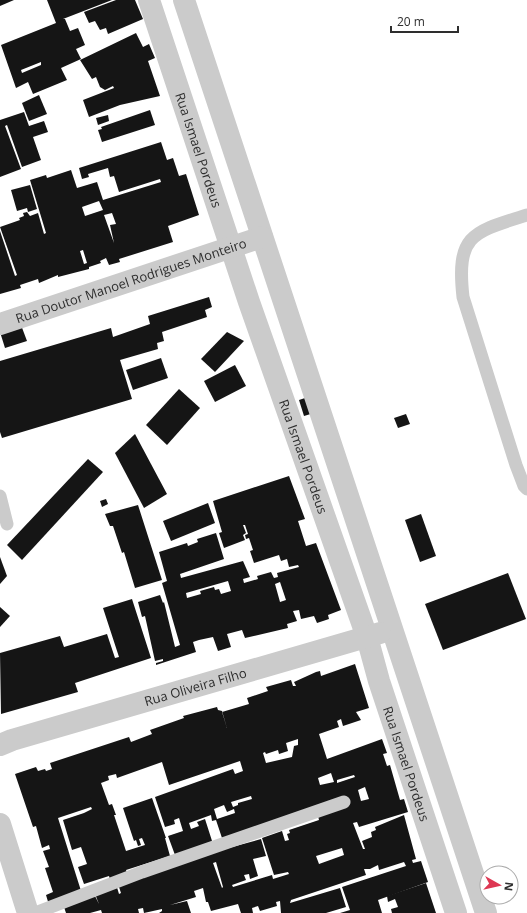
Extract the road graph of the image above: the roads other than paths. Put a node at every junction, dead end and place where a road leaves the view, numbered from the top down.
1 (149, 0) edge
2 (184, 0) edge
3 (527, 215) edge
4 (262, 236) junction
5 (230, 248) junction
6 (0, 324) edge
7 (527, 489) edge
8 (0, 496) edge
9 (7, 524) dead end
10 (391, 629) junction
11 (367, 637) junction
12 (0, 745) edge
13 (344, 802) dead end
14 (0, 824) edge
15 (28, 913) edge
16 (35, 913) edge
17 (456, 913) edge
18 (486, 913) edge

1 - 5 street, Rua Ismael Pordeus
2 - 4 street
3 - 7 lane
4 - 5 street, Rua Doutor Manoel Rodrigues Monteiro
4 - 10 street
5 - 6 street, Rua Doutor Manoel Rodrigues Monteiro
5 - 11 street, Rua Ismael Pordeus
8 - 9 lane
10 - 11 street, Rua Oliveira Filho
10 - 18 street
11 - 12 street, Rua Oliveira Filho
11 - 17 street, Rua Ismael Pordeus
13 - 16 lane
14 - 15 street

